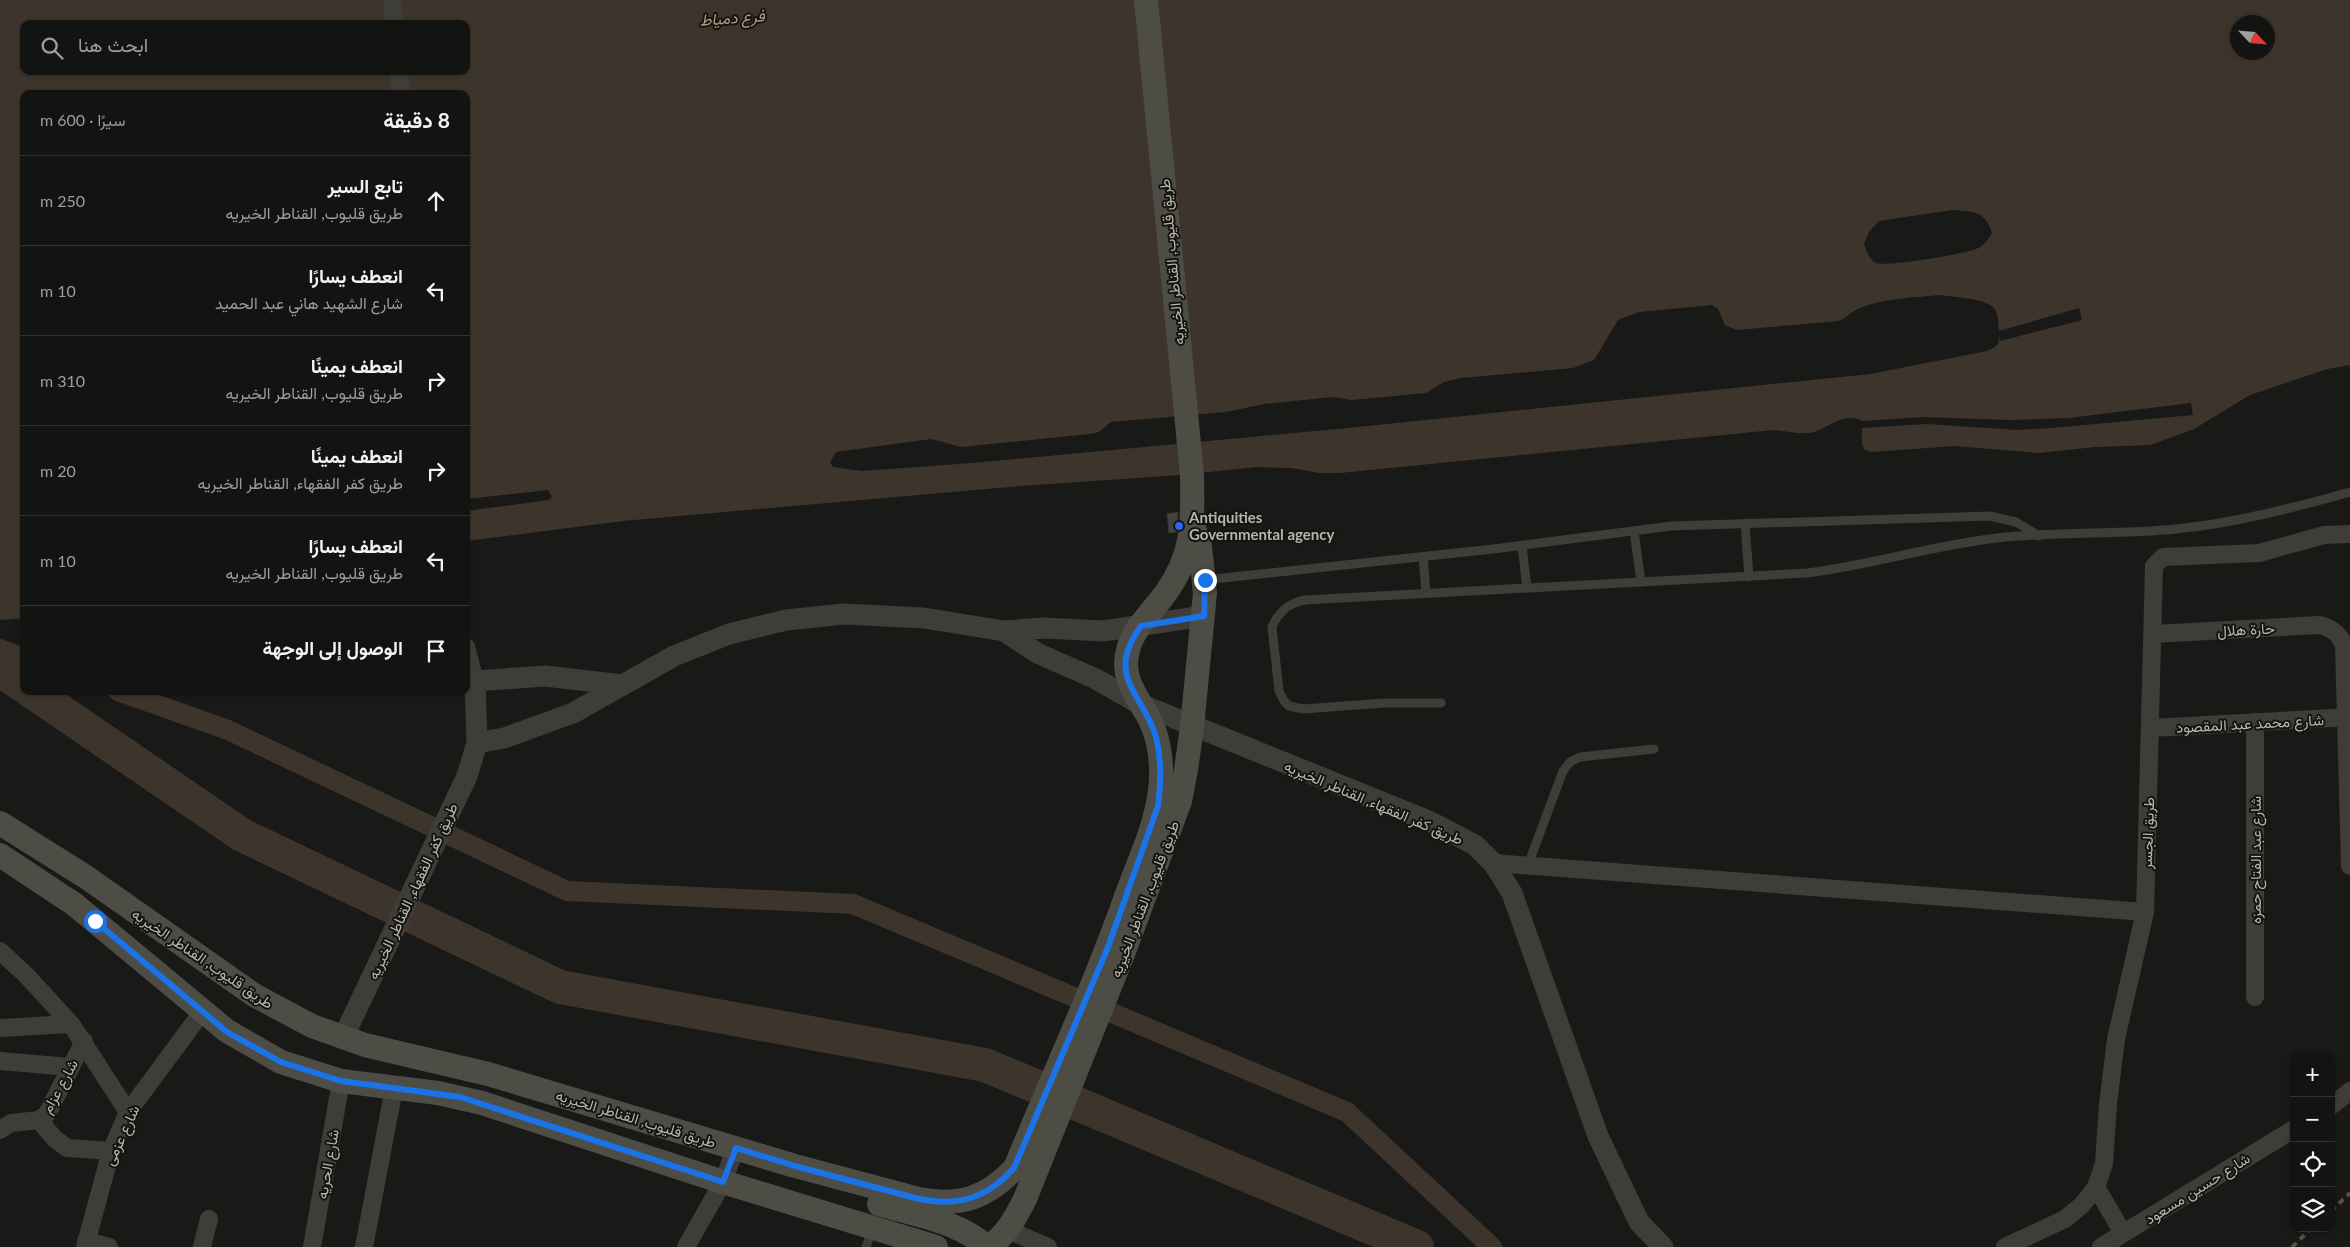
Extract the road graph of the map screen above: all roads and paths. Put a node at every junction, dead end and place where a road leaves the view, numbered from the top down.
1 (392, 0) edge
2 (1146, 0) edge
3 (394, 20) edge
4 (399, 75) edge
5 (401, 90) edge
6 (2350, 492) edge
7 (1745, 523) junction
8 (1193, 524) junction
9 (1634, 531) junction
10 (2350, 534) edge
11 (2039, 536) junction
12 (1522, 546) junction
13 (1423, 557) junction
14 (1748, 577) junction
15 (1205, 580) junction
16 (1641, 582) junction
17 (1527, 588) junction
18 (1426, 593) junction
19 (1204, 616) junction
20 (1141, 626) junction
21 (1004, 631) junction
22 (2153, 634) junction
23 (470, 662) edge
24 (475, 681) junction
25 (623, 685) junction
26 (1140, 704) junction
27 (1441, 704) dead end
28 (2348, 717) edge
29 (2255, 722) junction
30 (1192, 727) junction
31 (2151, 728) junction
32 (477, 743) junction
33 (1654, 749) dead end
34 (0, 823) edge
35 (0, 855) edge
36 (1494, 863) junction
37 (1528, 865) junction
38 (2350, 866) edge
39 (2145, 912) junction
40 (1116, 950) junction
41 (0, 951) edge
42 (2255, 997) dead end
43 (202, 1012) junction
44 (71, 1024) junction
45 (0, 1028) edge
46 (343, 1038) junction
47 (84, 1041) junction
48 (0, 1061) edge
49 (70, 1068) junction
50 (341, 1081) junction
51 (394, 1088) junction
52 (2350, 1091) edge
53 (2335, 1103) edge
54 (128, 1112) junction
55 (39, 1120) junction
56 (0, 1130) edge
57 (2290, 1131) edge
58 (736, 1148) junction
59 (111, 1151) junction
60 (795, 1166) junction
61 (723, 1182) junction
62 (2096, 1187) junction
63 (209, 1219) dead end
64 (1008, 1230) junction
65 (2123, 1234) junction
66 (869, 1237) edge
67 (85, 1244) edge
68 (109, 1247) edge
69 (202, 1247) edge
70 (312, 1247) edge
71 (364, 1247) edge
72 (686, 1247) edge
73 (936, 1247) edge
74 (988, 1247) edge
75 (1048, 1247) edge
76 (1663, 1247) edge
77 (2005, 1247) edge
78 (2101, 1247) edge

1 - 3 street
2 - 8 main road, طريق قليوب, القناطر الخيريه
4 - 5 street
6 - 11 lane
7 - 9 lane
7 - 11 lane
7 - 14 lane
8 - 15 main road, طريق قليوب, القناطر الخيريه
8 - 20 main road, طريق قليوب, القناطر الخيريه
9 - 12 lane
9 - 16 lane
10 - 22 street, طريق الجسر
11 - 14 lane
12 - 13 lane
12 - 17 lane
13 - 15 lane
13 - 18 lane
14 - 16 lane
15 - 19 main road, طريق قليوب, القناطر الخيريه
16 - 17 lane
17 - 18 lane
18 - 27 lane
19 - 20 street, طريق كفر الفقهاء, القناطر الخيريه
19 - 30 main road, طريق قليوب, القناطر الخيريه
20 - 21 street, طريق كفر الفقهاء, القناطر الخيريه
20 - 26 main road, طريق قليوب, القناطر الخيريه
21 - 25 street, طريق كفر الفقهاء, القناطر الخيريه
21 - 26 street, طريق كفر الفقهاء, القناطر الخيريه
22 - 28 street, حارة هلال
22 - 31 street, طريق الجسر
23 - 24 street, طريق كفر الفقهاء, القناطر الخيريه
24 - 25 street
24 - 32 street, طريق كفر الفقهاء, القناطر الخيريه
25 - 32 street, طريق كفر الفقهاء, القناطر الخيريه
26 - 30 street, طريق كفر الفقهاء, القناطر الخيريه
26 - 40 main road, طريق قليوب, القناطر الخيريه
28 - 29 street, شارع محمد عبد المقصود
28 - 38 street
29 - 31 street, شارع محمد عبد المقصود
29 - 42 street, شارع عبد الفتاح حمزه
30 - 36 street, طريق كفر الفقهاء, القناطر الخيريه
30 - 40 main road, طريق قليوب, القناطر الخيريه
31 - 39 street, طريق الجسر
32 - 46 street, طريق كفر الفقهاء, القناطر الخيريه
33 - 37 lane
34 - 46 main road, طريق قليوب, القناطر الخيريه
35 - 43 main road
36 - 37 street
36 - 76 street, طريق كفر الفقهاء, القناطر الخيريه
37 - 39 street
39 - 62 street, طريق الجسر
40 - 60 main road, طريق قليوب, القناطر الخيريه
40 - 64 main road, طريق قليوب, القناطر الخيريه
41 - 44 street
43 - 50 main road
43 - 54 street, شارع عزمى
44 - 45 street
44 - 47 street
46 - 58 main road, طريق قليوب, القناطر الخيريه
47 - 49 street, شارع عزام
47 - 54 street
48 - 49 street
49 - 55 street, شارع عزام
50 - 51 main road
50 - 70 street, شارع الحريه
51 - 61 main road
51 - 71 street
52 - 53 street
54 - 59 street, شارع عزمى
55 - 56 street, شارع عزام
55 - 59 street
57 - 65 street, شارع حسين مسعود
58 - 60 main road, طريق قليوب, القناطر الخيريه
58 - 61 street
59 - 67 street, شارع عزمى
60 - 74 main road
61 - 66 main road
61 - 72 street
62 - 65 street
62 - 77 street, طريق الجسر
63 - 69 street
64 - 74 main road, طريق قليوب, القناطر الخيريه
64 - 75 street
65 - 78 street, شارع حسين مسعود
66 - 73 main road
67 - 68 street

